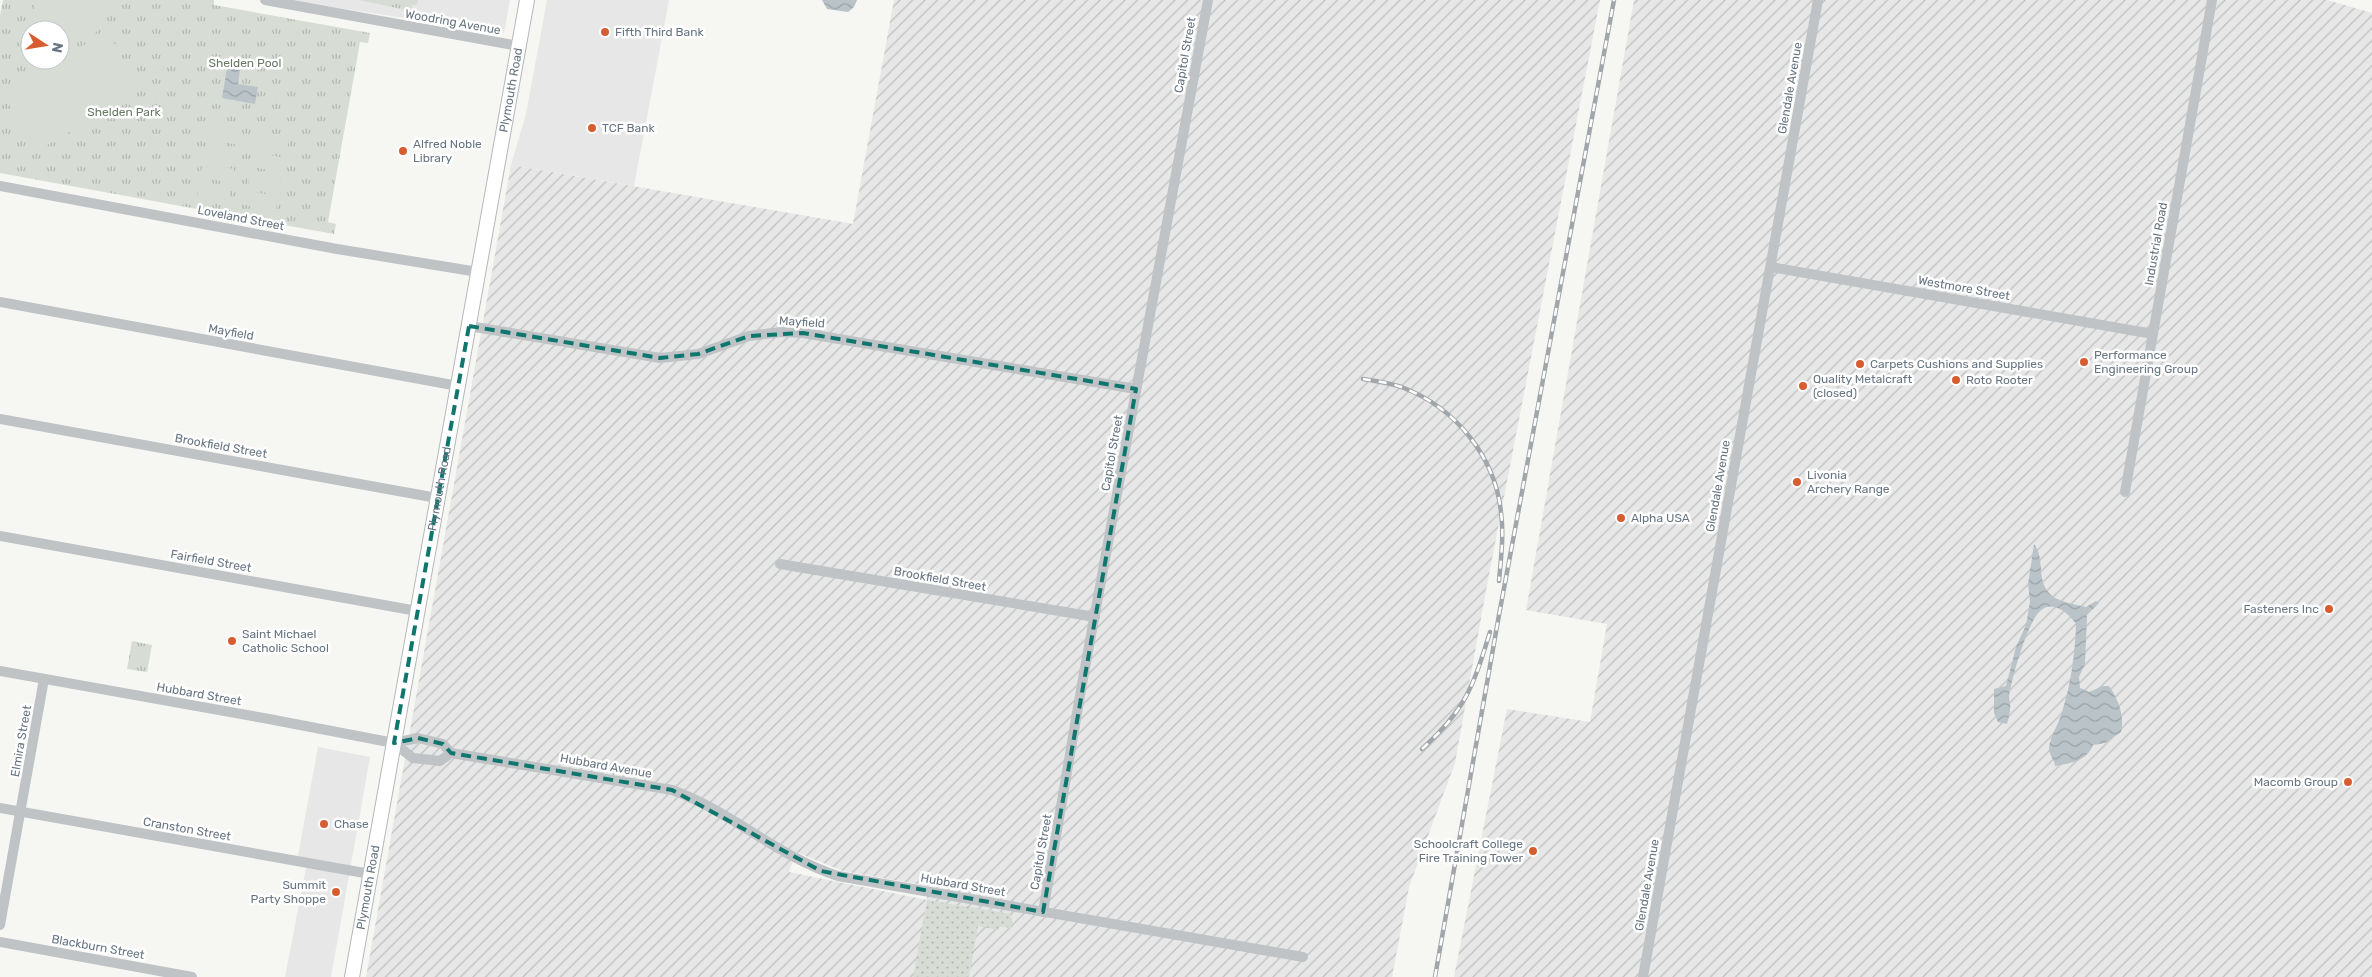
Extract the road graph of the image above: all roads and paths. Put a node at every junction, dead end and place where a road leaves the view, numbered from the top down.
1 (265, 0) edge
2 (527, 0) edge
3 (1208, 0) edge
4 (1818, 0) edge
5 (2212, 0) edge
6 (519, 46) junction
7 (0, 186) edge
8 (1771, 267) junction
9 (478, 272) junction
10 (0, 302) edge
11 (469, 326) junction
12 (2153, 334) junction
13 (458, 386) junction
14 (1136, 390) junction
15 (0, 419) edge
16 (2125, 492) dead end
17 (437, 498) junction
18 (0, 536) edge
19 (780, 564) dead end
20 (417, 612) junction
21 (1095, 617) junction
22 (0, 671) edge
23 (44, 679) junction
24 (394, 744) junction
25 (451, 753) junction
26 (0, 808) edge
27 (21, 812) junction
28 (748, 830) joint
29 (370, 874) junction
30 (1043, 912) junction
31 (0, 925) edge
32 (0, 942) edge
33 (1303, 957) dead end
34 (192, 977) edge
35 (352, 977) edge
36 (1643, 977) edge

1 - 6 street, Woodring Avenue
2 - 6 main road, Plymouth Road
3 - 14 street, Capitol Street
4 - 8 street, Glendale Avenue
5 - 12 street, Industrial Road
6 - 9 main road, Plymouth Road
7 - 9 street, Loveland Street
8 - 12 street, Westmore Street
8 - 36 street, Glendale Avenue
9 - 11 main road, Plymouth Road
10 - 13 street, Mayfield
11 - 13 main road, Plymouth Road
11 - 14 street, Mayfield
12 - 16 street, Industrial Road
13 - 17 main road, Plymouth Road
14 - 21 street, Capitol Street
15 - 17 street, Brookfield Street
17 - 20 main road, Plymouth Road
18 - 20 street, Fairfield Street
19 - 21 street, Brookfield Street
20 - 24 main road, Plymouth Road
21 - 30 street, Capitol Street
22 - 23 street, Hubbard Street
23 - 24 street, Hubbard Street
23 - 27 street, Elmira Street
24 - 25 street, Hubbard Avenue
24 - 25 street, Hubbard Avenue
24 - 29 main road, Plymouth Road
25 - 28 street, Hubbard Avenue
26 - 27 street, Cranston Street
27 - 29 street, Cranston Street
27 - 31 street, Elmira Street
28 - 30 street, Hubbard Street
29 - 35 main road, Plymouth Road
30 - 33 street, Hubbard Street
32 - 34 street, Blackburn Street

